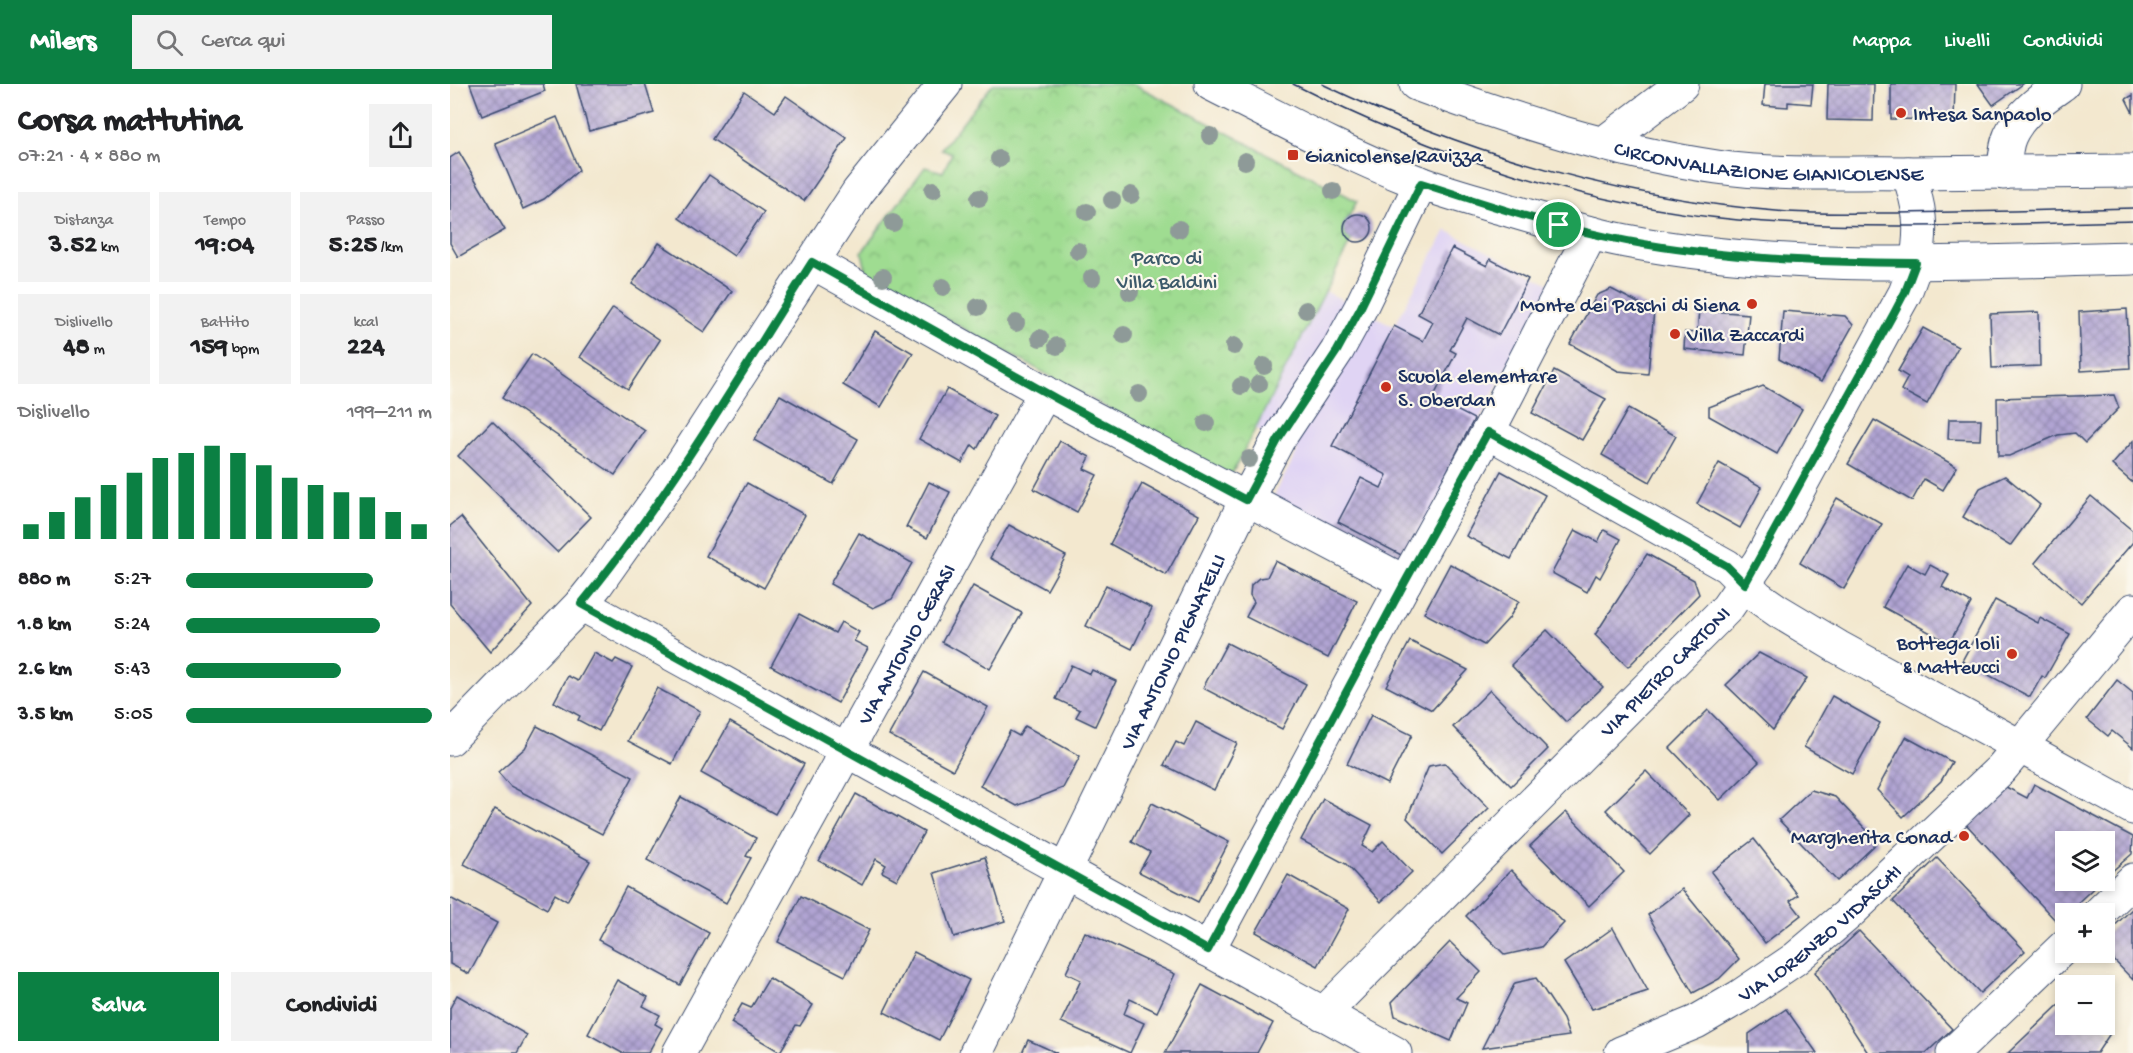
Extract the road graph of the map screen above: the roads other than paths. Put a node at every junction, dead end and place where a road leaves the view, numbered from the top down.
1 (945, 84) edge
2 (1211, 84) edge
3 (1416, 84) edge
4 (1682, 84) edge
5 (2063, 84) edge
6 (1464, 92) edge
7 (1604, 143) junction
8 (2133, 171) edge
9 (1908, 173) junction
10 (2004, 173) junction
11 (1421, 183) junction
12 (1591, 233) junction
13 (2133, 258) edge
14 (812, 262) junction
15 (1916, 263) junction
16 (1045, 392) junction
17 (1488, 432) junction
18 (1246, 500) junction
19 (1405, 582) junction
20 (1745, 584) junction
21 (581, 604) junction
22 (2133, 610) edge
23 (450, 739) edge
24 (2021, 746) junction
25 (846, 751) junction
26 (2133, 808) edge
27 (1064, 872) junction
28 (2133, 880) edge
29 (2109, 903) edge
30 (1208, 950) junction
31 (2055, 956) edge
32 (1323, 1014) junction
33 (679, 1053) edge
34 (976, 1053) edge
35 (1395, 1053) edge
36 (1621, 1053) edge
37 (1953, 1053) edge

1 - 14 street
2 - 11 street
3 - 6 street, CIRCONVALLAZIONE GIANICOLENSE
4 - 7 street
5 - 10 street
6 - 7 street, CIRCONVALLAZIONE GIANICOLENSE
7 - 9 street, CIRCONVALLAZIONE GIANICOLENSE
8 - 10 street, CIRCONVALLAZIONE GIANICOLENSE
9 - 10 street, CIRCONVALLAZIONE GIANICOLENSE
9 - 15 street, VIA PIETRO CARTONI
11 - 12 street
11 - 18 street, VIA ANTONIO PIGNATELLI
12 - 15 street
12 - 17 street
13 - 15 street
14 - 16 street
14 - 21 street
15 - 20 street, VIA PIETRO CARTONI
16 - 18 street
16 - 25 street, VIA ANTONIO CERASI
17 - 19 street
17 - 20 street
18 - 19 street
18 - 27 street, VIA ANTONIO PIGNATELLI
19 - 30 street
20 - 24 street
20 - 32 street, VIA PIETRO CARTONI
21 - 23 street
21 - 25 street
22 - 24 street, VIA LORENZO VIDASCHI
24 - 26 street
24 - 36 street, VIA LORENZO VIDASCHI
25 - 27 street
25 - 33 street, VIA ANTONIO CERASI
27 - 30 street
27 - 34 street, VIA ANTONIO PIGNATELLI
28 - 29 street
30 - 32 street
31 - 37 street
32 - 35 street

